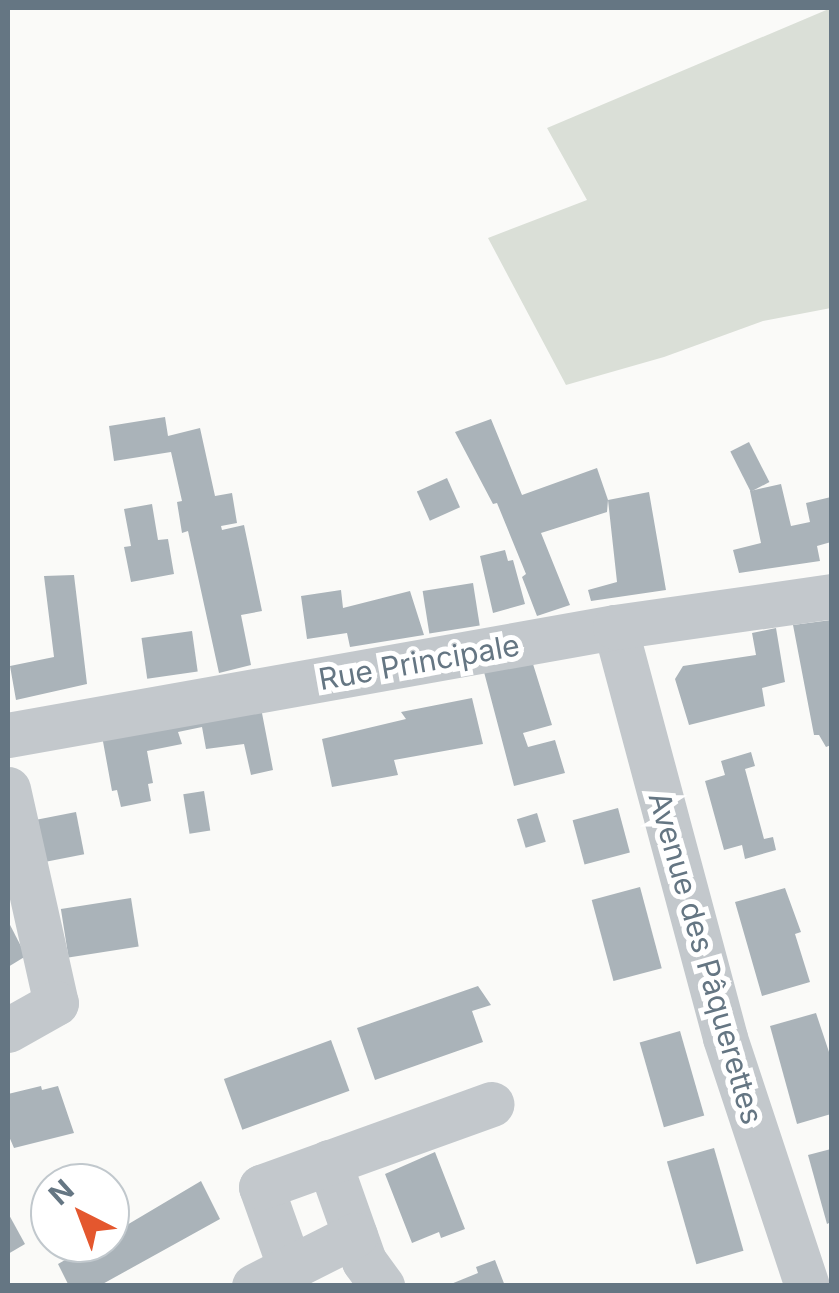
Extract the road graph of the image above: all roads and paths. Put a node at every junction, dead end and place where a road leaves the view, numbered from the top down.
1 (832, 596) edge
2 (615, 627) junction
3 (8, 734) edge
4 (8, 789) edge
5 (8, 1030) edge
6 (492, 1104) dead end
7 (330, 1162) junction
8 (355, 1235) junction
9 (272, 1275) edge
10 (382, 1286) edge
11 (807, 1286) edge

1 - 2 street, Rue Principale
2 - 3 street, Rue Principale
2 - 11 street, Avenue des Pâquerettes
4 - 5 street
6 - 7 street
7 - 8 street
7 - 9 street
8 - 9 street
8 - 10 street

